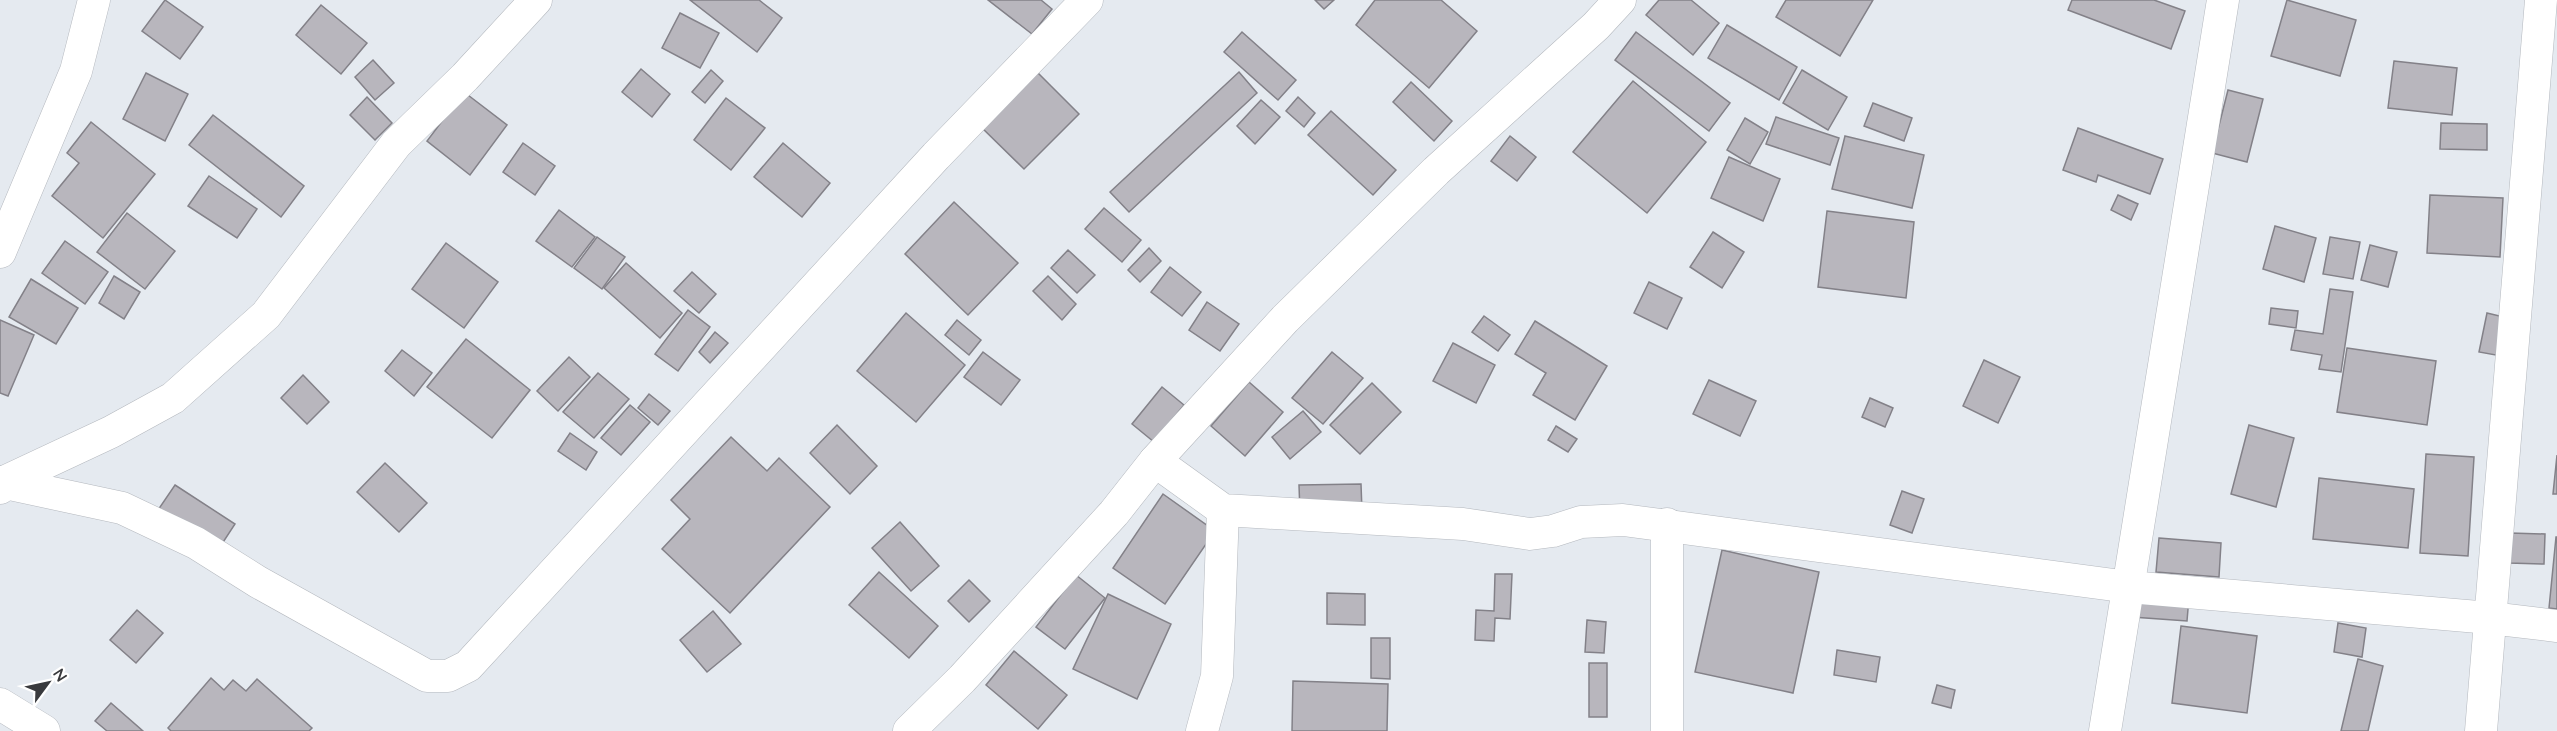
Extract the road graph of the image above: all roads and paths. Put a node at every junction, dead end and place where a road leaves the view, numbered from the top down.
1 (94, 0) edge
2 (536, 0) edge
3 (1087, 0) edge
4 (1620, 0) edge
5 (2223, 0) edge
6 (2541, 0) edge
7 (0, 252) edge
8 (1155, 461) junction
9 (1, 485) edge
10 (1223, 510) junction
11 (1667, 524) junction
12 (2129, 587) junction
13 (2490, 618) junction
14 (2557, 626) edge
15 (0, 704) edge
16 (44, 731) edge
17 (909, 731) edge
18 (1202, 731) edge
19 (1667, 731) edge
20 (2105, 731) edge
21 (2481, 731) edge

1 - 7 street
2 - 9 street
3 - 9 street
4 - 8 street
5 - 12 street
6 - 13 street
8 - 10 street
8 - 17 street
10 - 11 street
10 - 18 street
11 - 12 street
11 - 19 street
12 - 13 street
12 - 20 street
13 - 14 street
13 - 21 street
15 - 16 street

